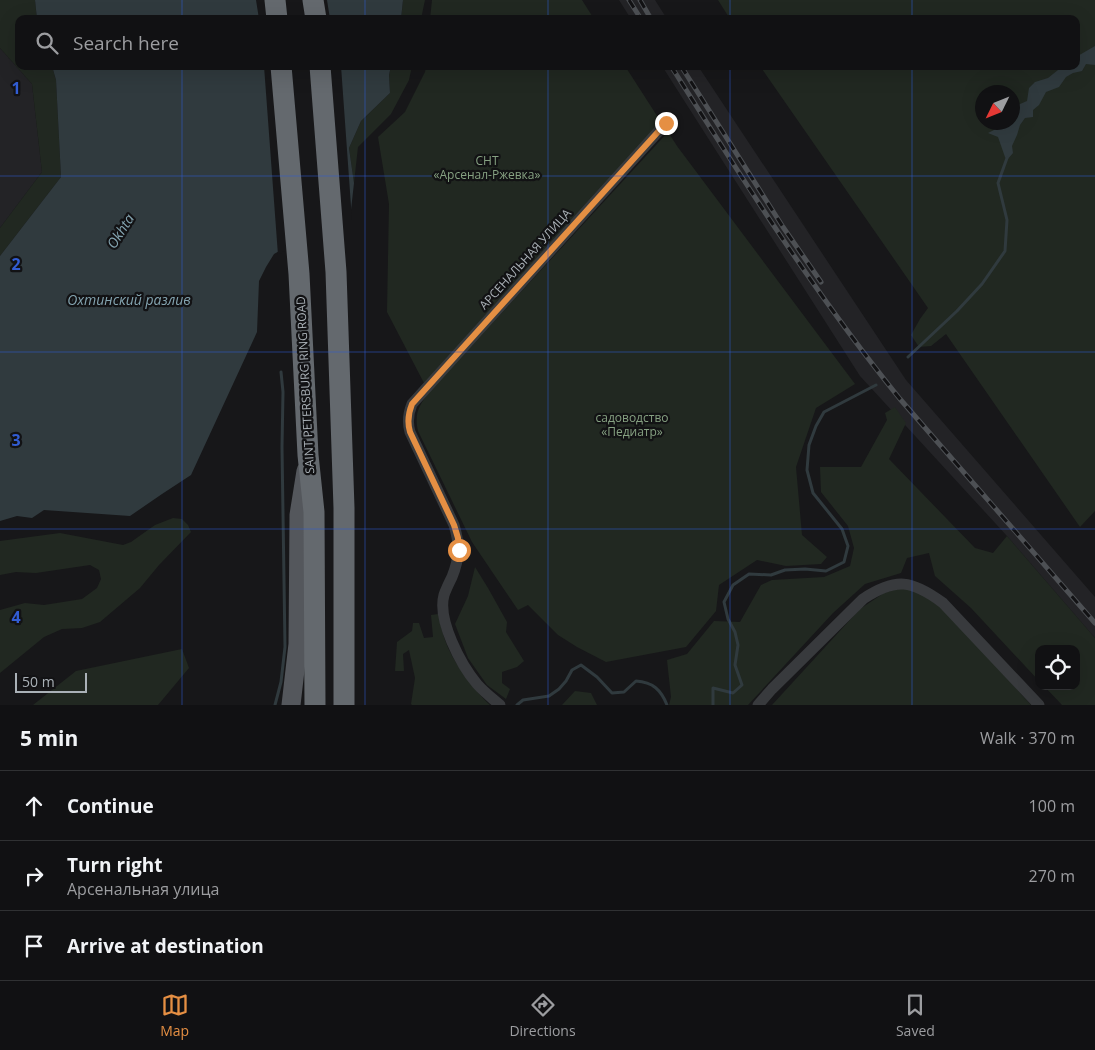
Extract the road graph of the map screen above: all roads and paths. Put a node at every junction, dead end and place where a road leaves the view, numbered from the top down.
1 (275, 0) edge
2 (313, 0) edge
3 (277, 15) edge
4 (315, 15) edge
5 (281, 70) edge
6 (320, 70) edge
7 (666, 123) dead end
8 (308, 455) junction
9 (291, 705) edge
10 (315, 705) edge
11 (344, 705) edge
12 (500, 705) edge
13 (758, 705) edge
14 (1039, 705) edge

1 - 3 highway
2 - 4 highway
5 - 8 highway, SAINT PETERSBURG RING ROAD
6 - 11 highway
7 - 12 street, АРСЕНАЛЬНАЯ УЛИЦА
8 - 9 main road
8 - 10 highway, SAINT PETERSBURG RING ROAD
13 - 14 street

